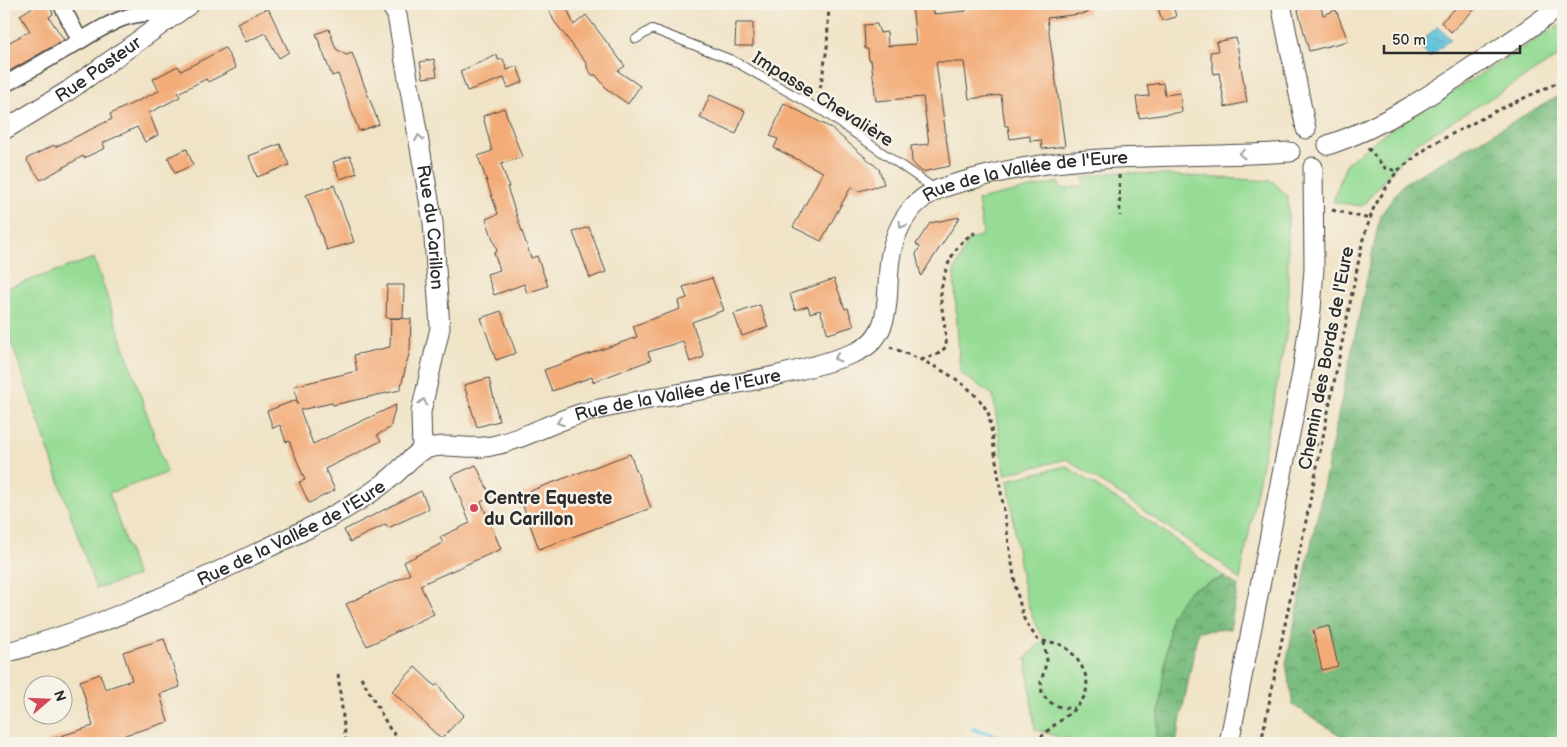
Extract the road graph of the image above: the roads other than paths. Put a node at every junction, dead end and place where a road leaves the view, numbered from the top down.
1 (61, 4) edge
2 (190, 4) edge
3 (1281, 4) edge
4 (1561, 4) edge
5 (386, 9) edge
6 (174, 14) junction
7 (636, 39) dead end
8 (80, 41) junction
9 (4, 85) edge
10 (1306, 129) junction
11 (4, 130) edge
12 (1328, 145) junction
13 (1290, 152) junction
14 (1313, 167) junction
15 (934, 189) junction
16 (422, 451) junction
17 (4, 653) edge
18 (1229, 743) edge

1 - 8 street
2 - 6 street, Rue Pasteur
3 - 10 street
4 - 12 street
16 -> 5 street, Rue du Carillon
6 - 8 street
6 - 11 street, Rue Pasteur
7 - 15 lane, Impasse Chevalière
8 - 9 street
10 - 12 street
10 - 13 street
12 - 14 street
13 - 14 street
13 -> 15 street, Rue de la Vallée de l'Eure
14 - 18 street
15 -> 16 street, Rue de la Vallée de l'Eure
16 - 17 street, Rue de la Vallée de l'Eure

